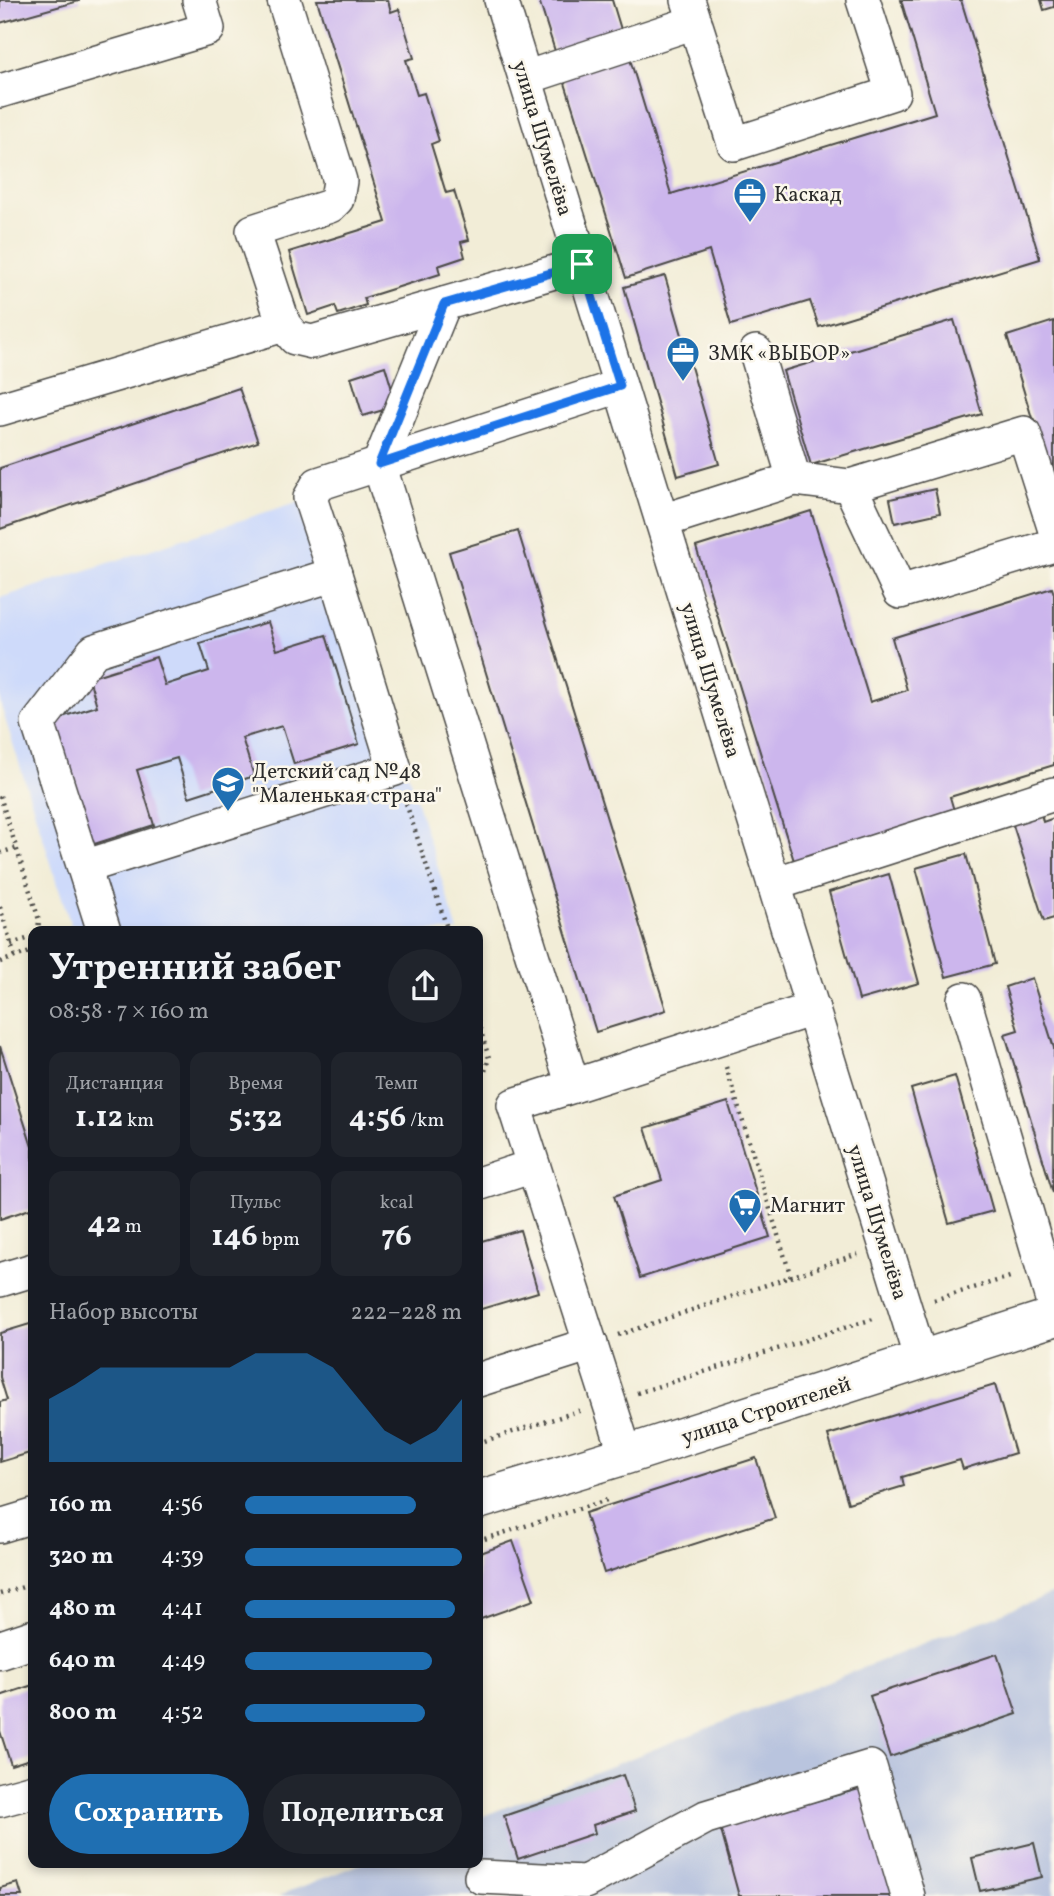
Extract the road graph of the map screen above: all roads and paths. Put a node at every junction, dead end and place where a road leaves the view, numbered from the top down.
1 (199, 0) edge
2 (284, 0) edge
3 (501, 0) edge
4 (863, 0) edge
5 (692, 11) edge
6 (525, 78) junction
7 (0, 91) edge
8 (582, 264) junction
9 (444, 304) junction
10 (284, 325) junction
11 (756, 352) dead end
12 (620, 386) junction
13 (0, 409) edge
14 (379, 464) junction
15 (794, 479) junction
16 (850, 486) junction
17 (662, 521) junction
18 (1054, 527) edge
19 (1054, 545) edge
20 (335, 574) junction
21 (395, 769) junction
22 (1054, 794) edge
23 (0, 796) edge
24 (16, 848) junction
25 (0, 853) edge
26 (84, 867) junction
27 (774, 884) junction
28 (0, 907) edge
29 (38, 926) edge
30 (102, 926) edge
31 (446, 926) edge
32 (28, 939) edge
33 (11, 944) junction
34 (28, 953) edge
35 (15, 957) junction
36 (0, 962) edge
37 (964, 999) dead end
38 (813, 1009) junction
39 (483, 1039) edge
40 (718, 1040) junction
41 (485, 1071) dead end
42 (573, 1086) junction
43 (533, 1166) junction
44 (483, 1182) edge
45 (886, 1245) junction
46 (1042, 1267) junction
47 (28, 1271) edge
48 (791, 1277) junction
49 (0, 1280) edge
50 (1054, 1306) edge
51 (905, 1308) junction
52 (1054, 1317) edge
53 (591, 1344) junction
54 (921, 1360) junction
55 (483, 1378) edge
56 (609, 1402) junction
57 (483, 1441) edge
58 (626, 1455) junction
59 (483, 1498) edge
60 (28, 1518) edge
61 (0, 1526) edge
62 (28, 1586) edge
63 (0, 1594) edge
64 (28, 1641) edge
65 (0, 1650) edge
66 (28, 1792) edge
67 (0, 1800) edge
68 (481, 1878) edge
69 (908, 1896) edge

1 - 7 street
2 - 10 street
3 - 6 street, улица Шумелёва
4 - 5 street
5 - 6 street
6 - 8 street, улица Шумелёва
8 - 9 street
8 - 12 street, улица Шумелёва
9 - 10 street
9 - 14 street
10 - 13 street
11 - 15 street
12 - 14 street
12 - 17 street, улица Шумелёва
14 - 20 street
14 - 42 street
15 - 16 street
15 - 17 street
16 - 18 street
16 - 19 street
17 - 27 street, улица Шумелёва
20 - 21 street
20 - 26 street
21 - 26 street
21 - 31 path
22 - 27 street
23 - 24 path
24 - 25 path
24 - 29 path
26 - 30 street
27 - 38 street, улица Шумелёва
28 - 33 path
32 - 33 path
33 - 35 path
34 - 35 path
35 - 36 path
37 - 46 street
38 - 40 street
38 - 45 street, улица Шумелёва
39 - 41 path
40 - 42 street
40 - 48 path
42 - 43 street
43 - 44 street
43 - 53 street
45 - 48 path
45 - 51 street, улица Шумелёва
46 - 50 street
46 - 51 path
47 - 49 street
48 - 53 path
51 - 54 street, улица Шумелёва
51 - 56 path
52 - 54 main road, улица Строителей
53 - 55 street
53 - 56 street
54 - 58 main road, улица Строителей
56 - 57 path
56 - 58 street
58 - 59 main road, улица Строителей
60 - 61 street
62 - 63 path
64 - 65 main road
66 - 67 street
68 - 69 street

